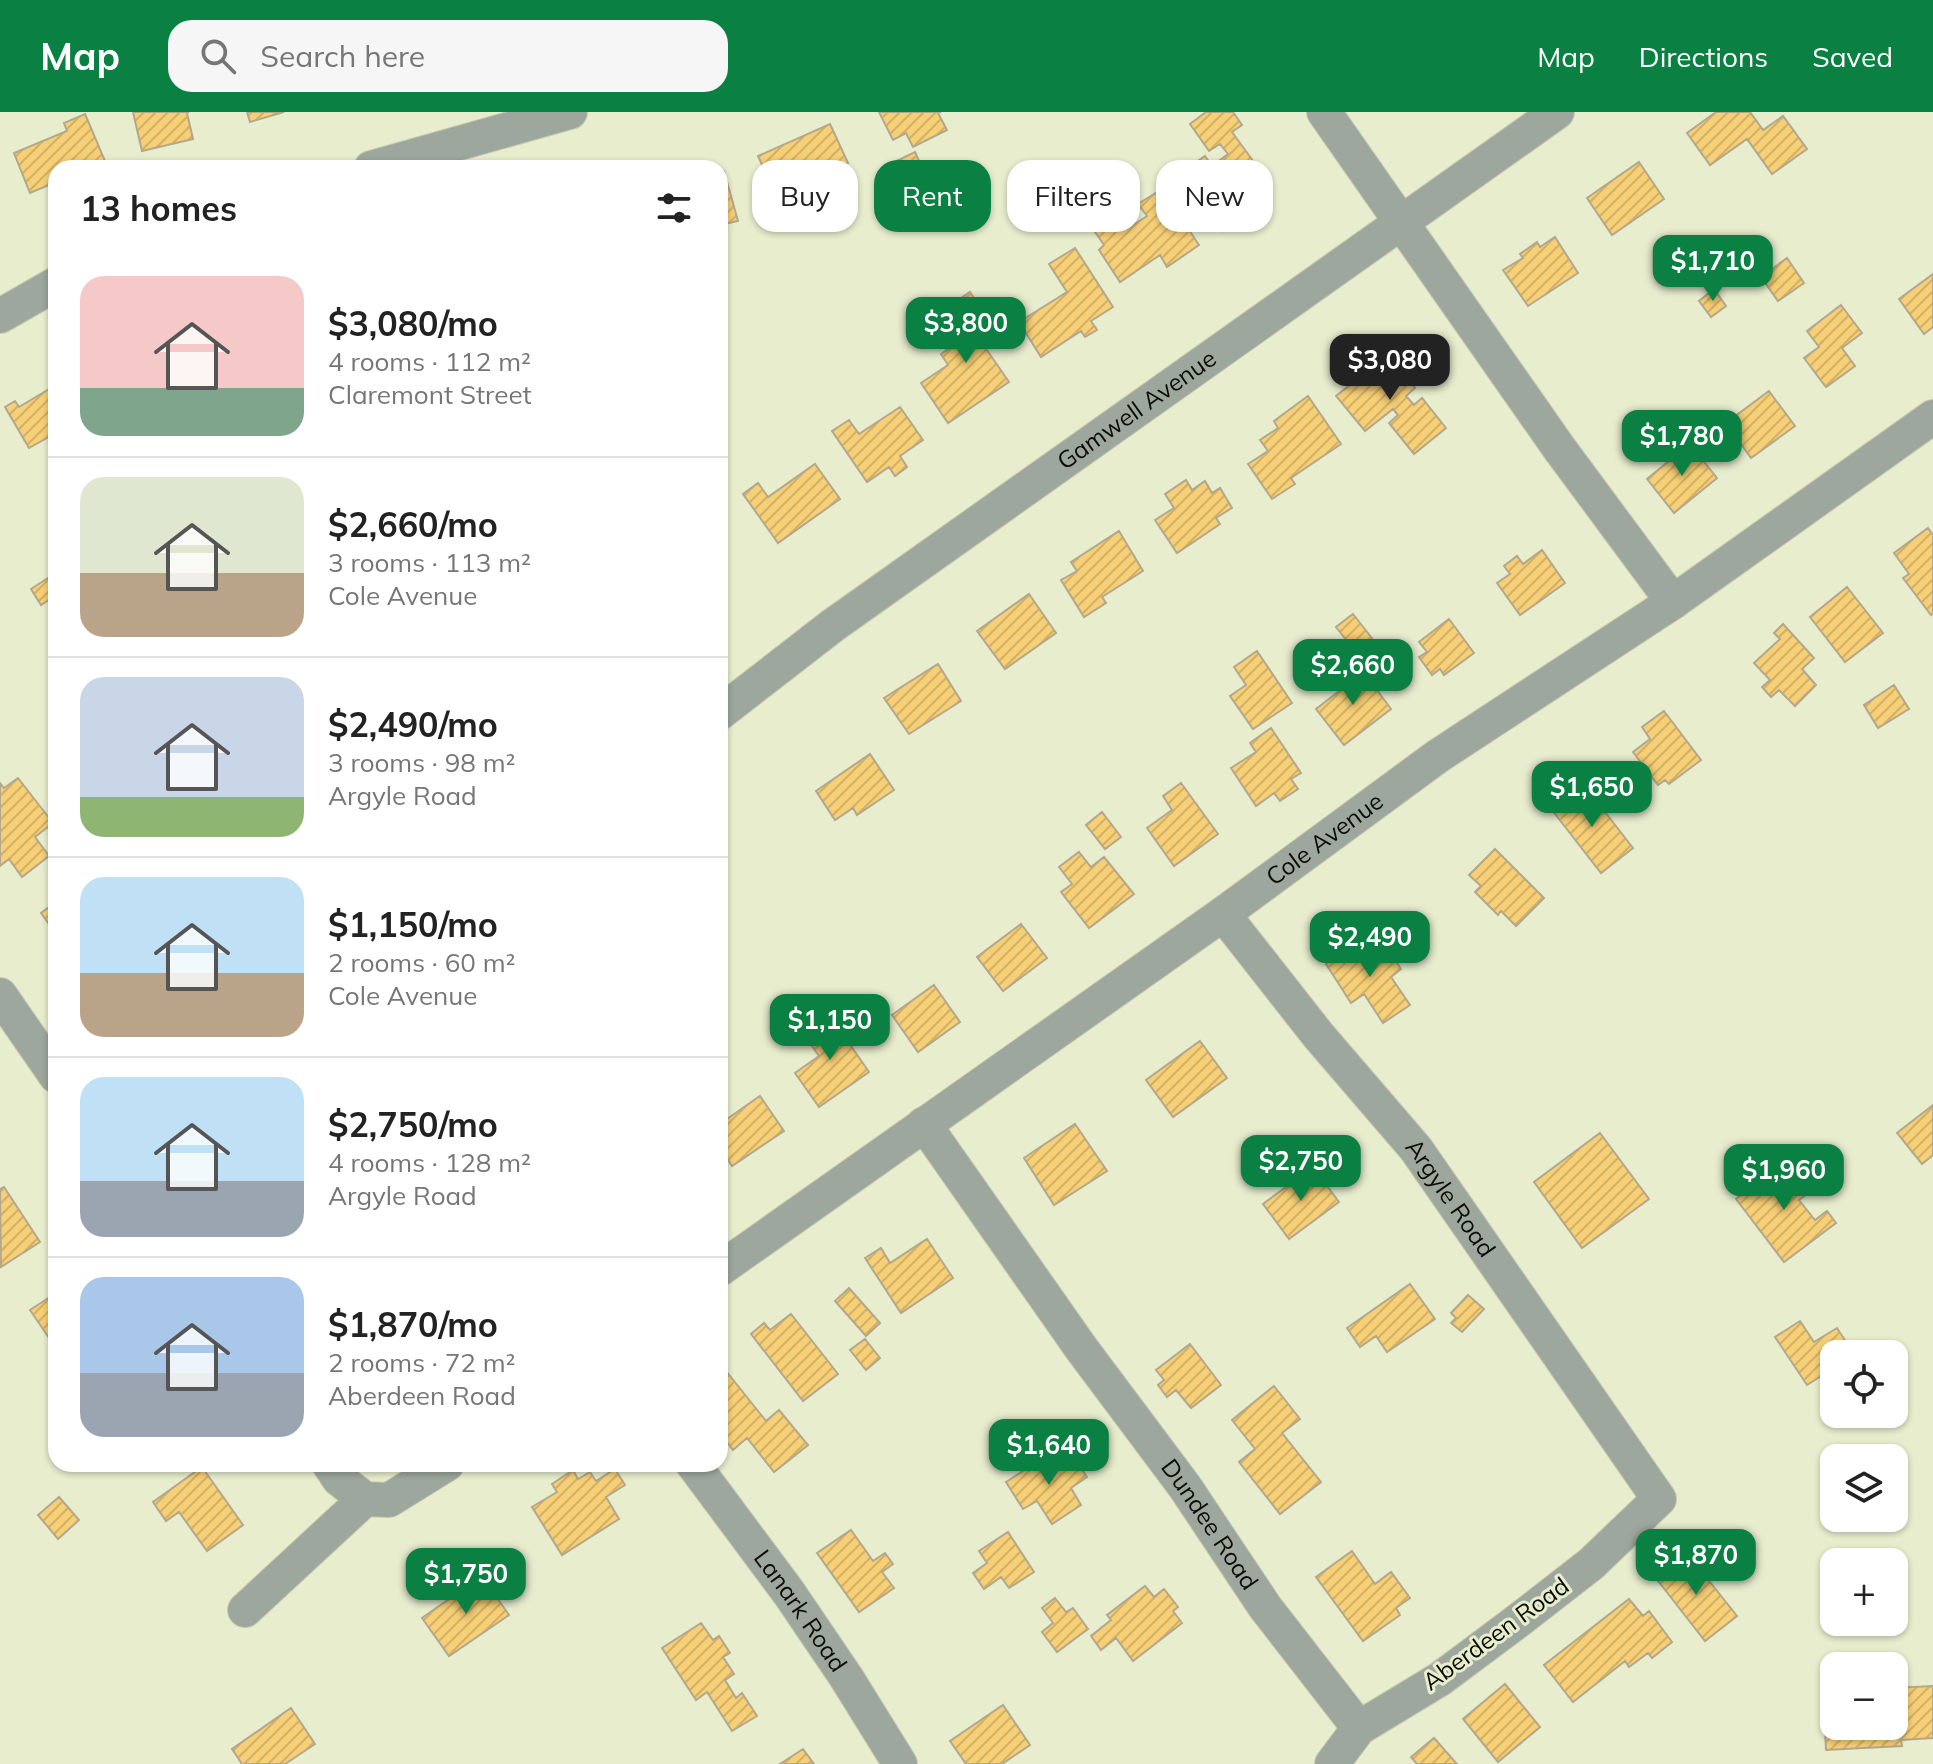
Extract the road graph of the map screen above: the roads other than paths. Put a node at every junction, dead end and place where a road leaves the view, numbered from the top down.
1 (570, 112) edge
2 (1324, 112) edge
3 (1557, 112) edge
4 (399, 160) edge
5 (1403, 223) junction
6 (48, 289) edge
7 (0, 316) edge
8 (1933, 417) edge
9 (1673, 602) junction
10 (728, 707) edge
11 (1223, 914) junction
12 (0, 995) edge
13 (48, 1064) edge
14 (924, 1124) junction
15 (728, 1263) edge
16 (334, 1472) edge
17 (434, 1472) edge
18 (699, 1472) edge
19 (365, 1499) junction
20 (1659, 1499) joint
21 (245, 1610) dead end
22 (1359, 1728) junction
23 (900, 1764) edge
24 (1332, 1764) edge

1 - 4 street
2 - 5 street
3 - 5 street, Gamwell Avenue
5 - 9 street
5 - 10 street, Gamwell Avenue
6 - 7 street
8 - 9 street, Cole Avenue
9 - 11 street, Cole Avenue
11 - 14 street, Cole Avenue
11 - 20 street, Argyle Road
12 - 13 street
14 - 15 street, Cole Avenue
14 - 22 street, Dundee Road
16 - 19 street
17 - 19 street
18 - 23 street, Lanark Road
19 - 21 street
20 - 22 street, Aberdeen Road
22 - 24 street, Aberdeen Road

